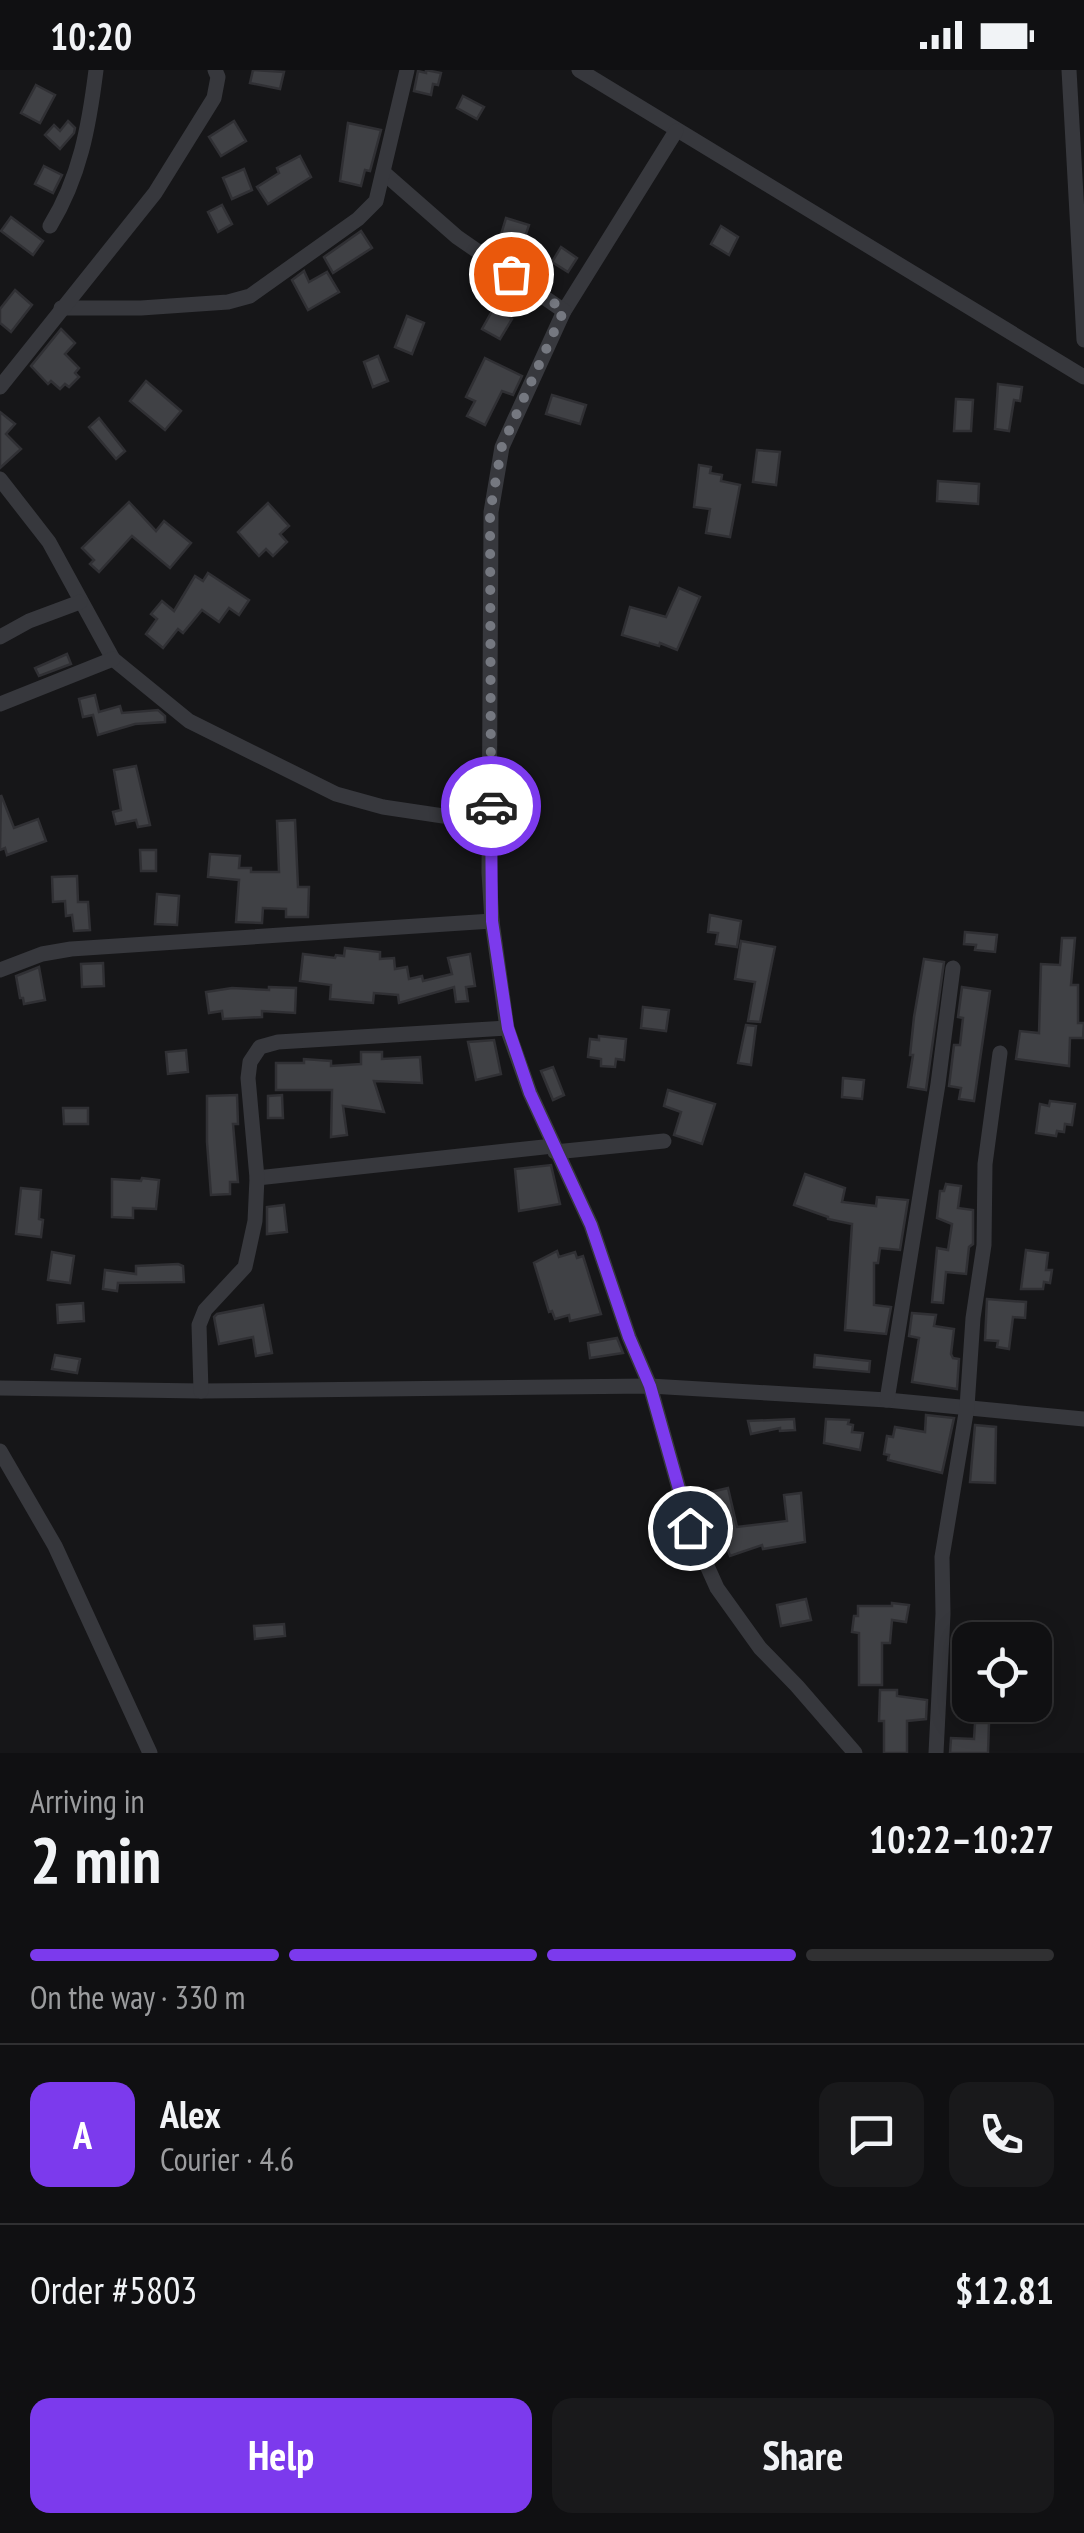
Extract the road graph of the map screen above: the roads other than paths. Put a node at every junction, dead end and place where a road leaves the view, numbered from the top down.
1 (96, 70) edge
2 (215, 70) edge
3 (408, 70) edge
4 (579, 70) edge
5 (1069, 70) edge
6 (676, 131) junction
7 (384, 173) junction
8 (50, 226) dead end
9 (61, 308) junction
10 (564, 310) junction
11 (1084, 340) edge
12 (1084, 377) edge
13 (0, 387) edge
14 (0, 479) edge
15 (80, 602) junction
16 (0, 637) edge
17 (113, 659) junction
18 (0, 704) edge
19 (490, 824) junction
20 (492, 921) junction
21 (953, 968) dead end
22 (0, 970) edge
23 (508, 1028) junction
24 (1000, 1053) dead end
25 (664, 1141) dead end
26 (554, 1148) junction
27 (258, 1178) junction
28 (650, 1386) junction
29 (0, 1388) edge
30 (201, 1391) junction
31 (887, 1400) junction
32 (967, 1406) junction
33 (1084, 1419) edge
34 (0, 1451) edge
35 (150, 1753) edge
36 (856, 1753) edge
37 (936, 1753) edge

1 - 8 street
2 - 9 street
3 - 7 street
4 - 6 street
5 - 11 street
6 - 10 street
6 - 12 street
7 - 9 street
7 - 10 street
9 - 13 street
10 - 19 street
14 - 15 street
15 - 16 street
15 - 17 street
17 - 18 street
17 - 19 street
19 - 20 street
20 - 22 street
20 - 23 street
21 - 31 street
23 - 26 street
23 - 27 street
24 - 32 street
25 - 26 street
26 - 27 street
26 - 28 street
27 - 30 street
28 - 30 street
28 - 31 street
28 - 36 street
29 - 30 street
31 - 32 street
32 - 33 street
32 - 37 street
34 - 35 street

